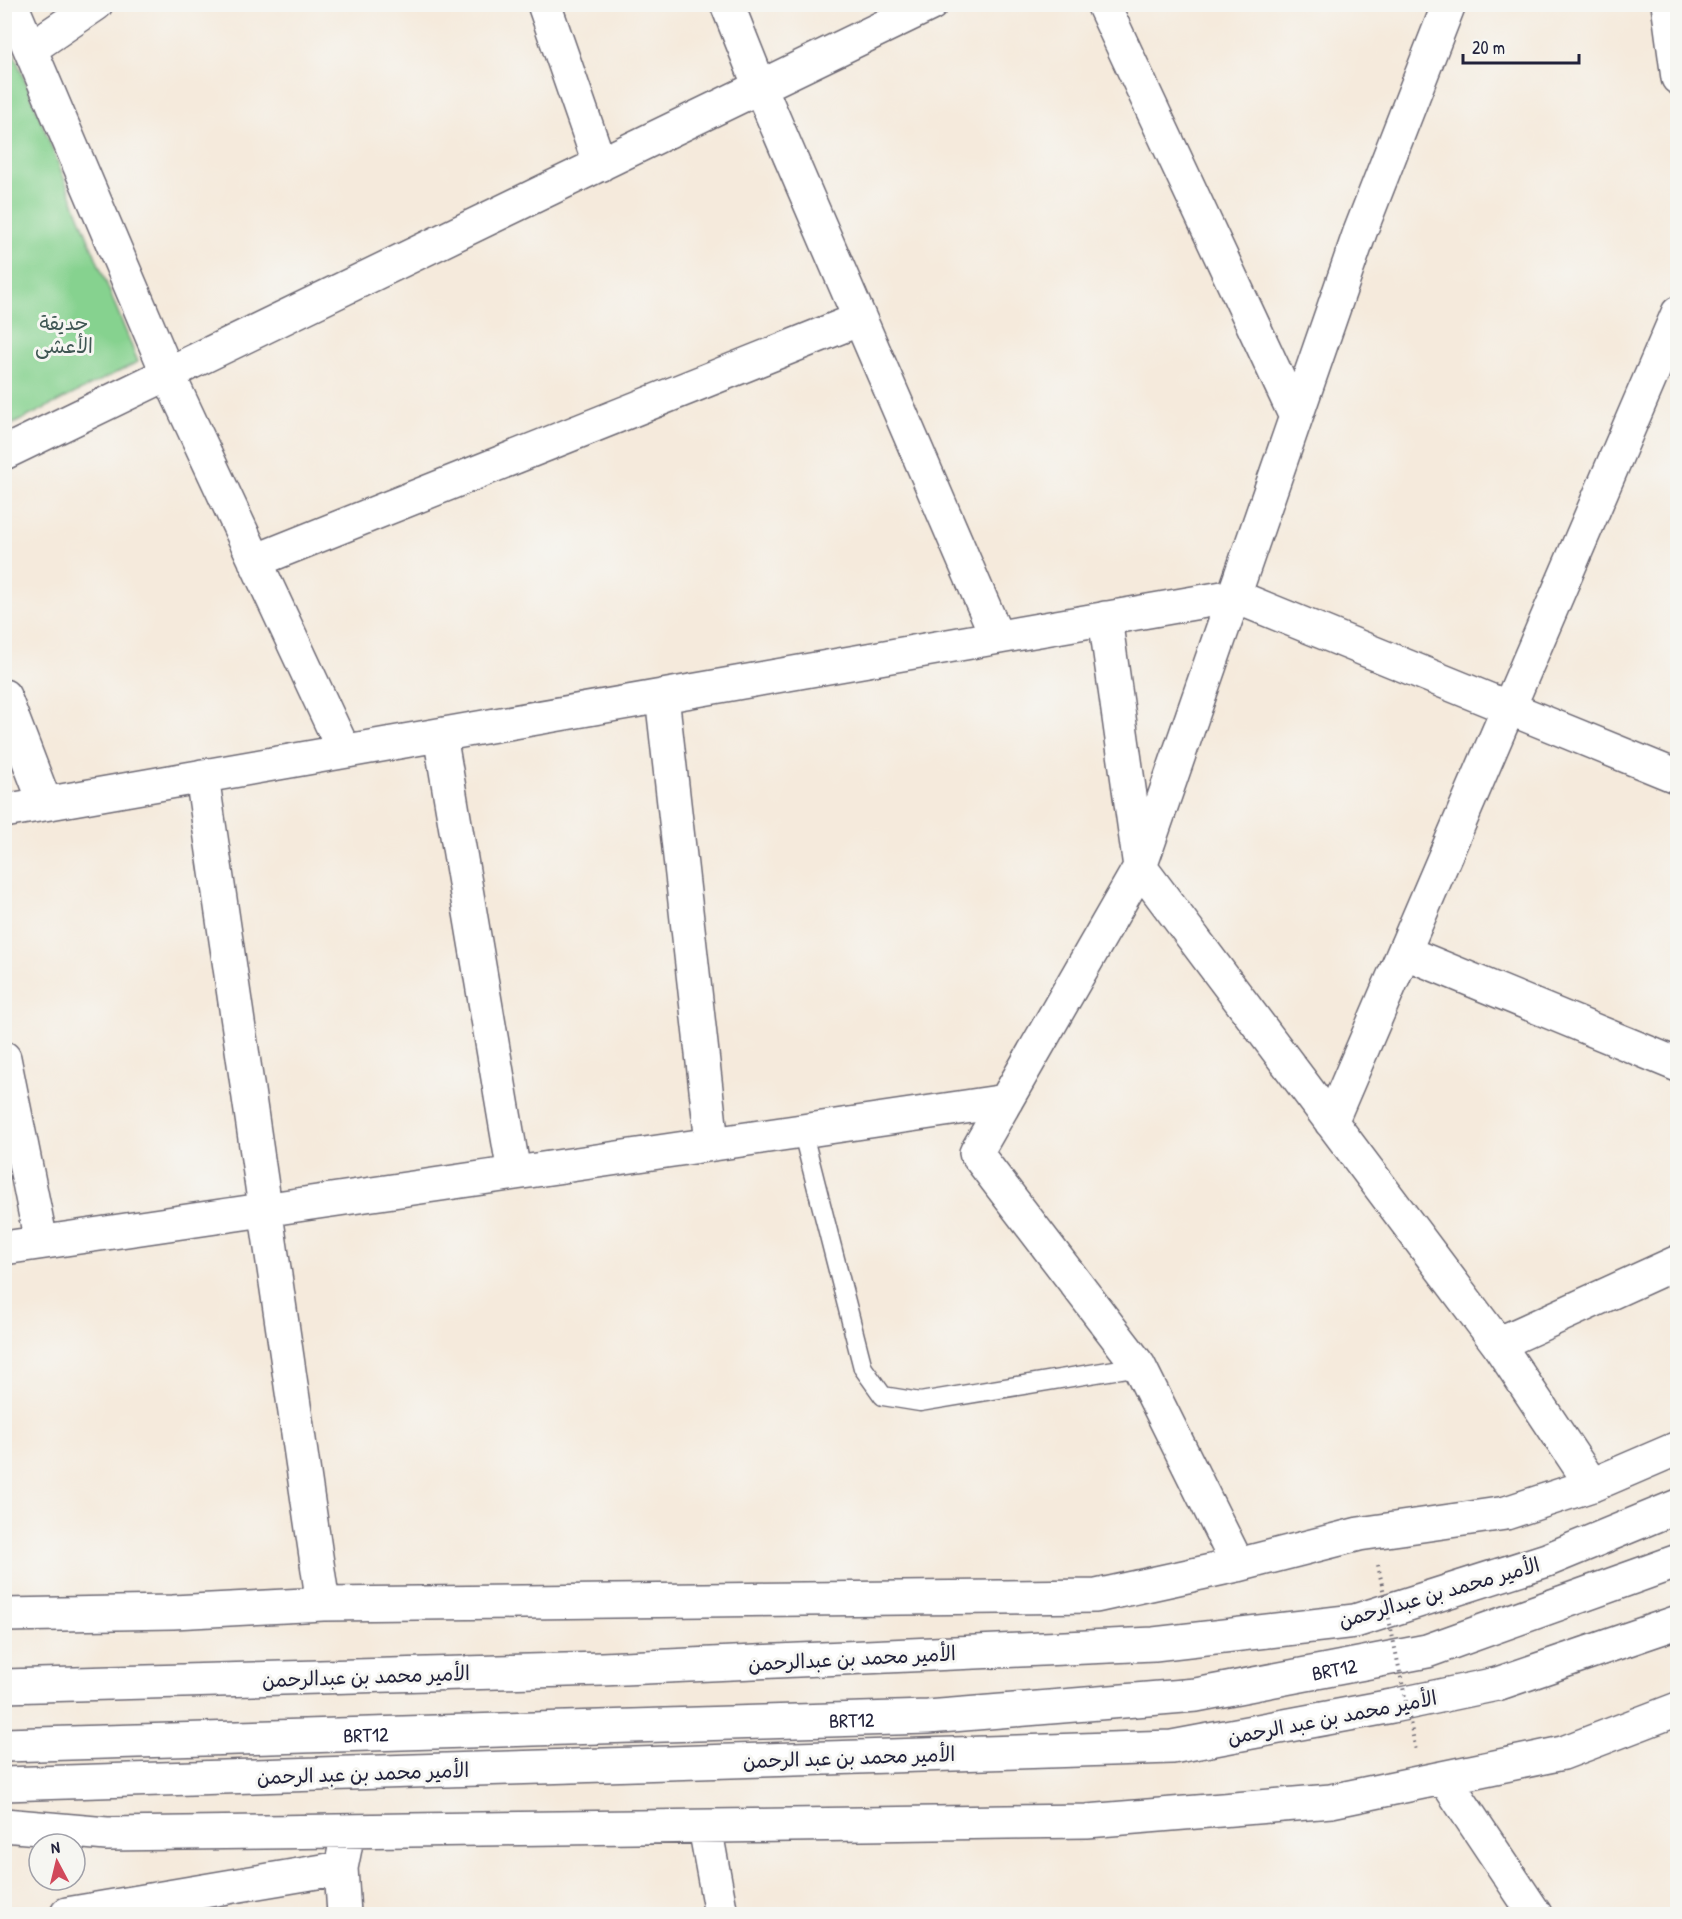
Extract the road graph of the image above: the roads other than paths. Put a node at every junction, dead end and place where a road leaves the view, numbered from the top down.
1 (11, 4) edge
2 (96, 4) edge
3 (544, 4) edge
4 (727, 4) edge
5 (931, 4) edge
6 (1102, 4) edge
7 (1449, 4) edge
8 (1668, 4) edge
9 (30, 49) junction
10 (1677, 78) edge
11 (760, 87) junction
12 (600, 165) junction
13 (1677, 313) edge
14 (860, 319) junction
15 (168, 374) junction
16 (1296, 417) junction
17 (4, 453) edge
18 (255, 561) junction
19 (1234, 596) junction
20 (1105, 618) junction
21 (997, 637) junction
22 (4, 696) edge
23 (662, 696) junction
24 (1509, 707) junction
25 (440, 735) junction
26 (344, 751) junction
27 (202, 776) junction
28 (1677, 777) edge
29 (45, 803) junction
30 (4, 810) edge
31 (1140, 867) junction
32 (1404, 952) junction
33 (4, 1058) edge
34 (1677, 1065) edge
35 (1006, 1101) junction
36 (1331, 1122) junction
37 (802, 1130) junction
38 (712, 1143) junction
39 (514, 1173) junction
40 (264, 1209) junction
41 (41, 1242) junction
42 (4, 1248) edge
43 (1677, 1262) edge
44 (1498, 1344) junction
45 (1139, 1366) junction
46 (1677, 1448) edge
47 (1592, 1485) junction
48 (1677, 1506) edge
49 (1677, 1561) edge
50 (1238, 1565) junction
51 (323, 1604) junction
52 (4, 1615) edge
53 (1677, 1622) edge
54 (4, 1686) edge
55 (1677, 1709) edge
56 (4, 1745) edge
57 (1445, 1779) junction
58 (4, 1784) edge
59 (4, 1825) edge
60 (705, 1827) junction
61 (348, 1831) junction
62 (342, 1868) junction
63 (67, 1914) edge
64 (344, 1914) edge
65 (721, 1914) edge
66 (1535, 1914) edge

1 - 9 street
2 - 9 street
3 - 12 street
4 - 11 street
5 - 11 street
6 - 16 street
7 - 16 street
8 - 10 street
9 - 15 street
11 - 12 street
11 - 14 street
12 - 15 street
13 - 24 street
14 - 18 street
14 - 21 street
15 - 17 street
15 - 18 street
16 - 19 street
18 - 26 street
19 - 20 street
19 - 24 street
19 - 31 street
20 - 21 street
20 - 31 street
21 - 23 street
22 - 29 street
23 - 25 street
23 - 38 street
24 - 28 street
24 - 32 street
25 - 26 street
25 - 39 street
26 - 27 street
27 - 29 street
27 - 40 street
29 - 30 street
31 - 35 street
31 - 36 street
32 - 34 street
32 - 36 street
33 - 41 street
35 - 37 street
35 - 45 street
36 - 44 street
37 - 38 street
37 - 45 lane
38 - 39 street
39 - 40 street
40 - 41 street
40 - 51 street
41 - 42 street
43 - 44 street
44 - 47 street
45 - 50 street
46 - 47 street
47 - 50 street
48 - 54 street, الأمير محمد بن عبدالرحمن
49 - 56 street, BRT12
50 - 51 street
51 - 52 street
53 - 58 street, الأمير محمد بن عبد الرحمن
55 - 57 street
57 - 60 street
57 - 66 street
59 - 61 street
60 - 61 street
60 - 65 street
61 - 62 street
62 - 63 street
62 - 64 street

